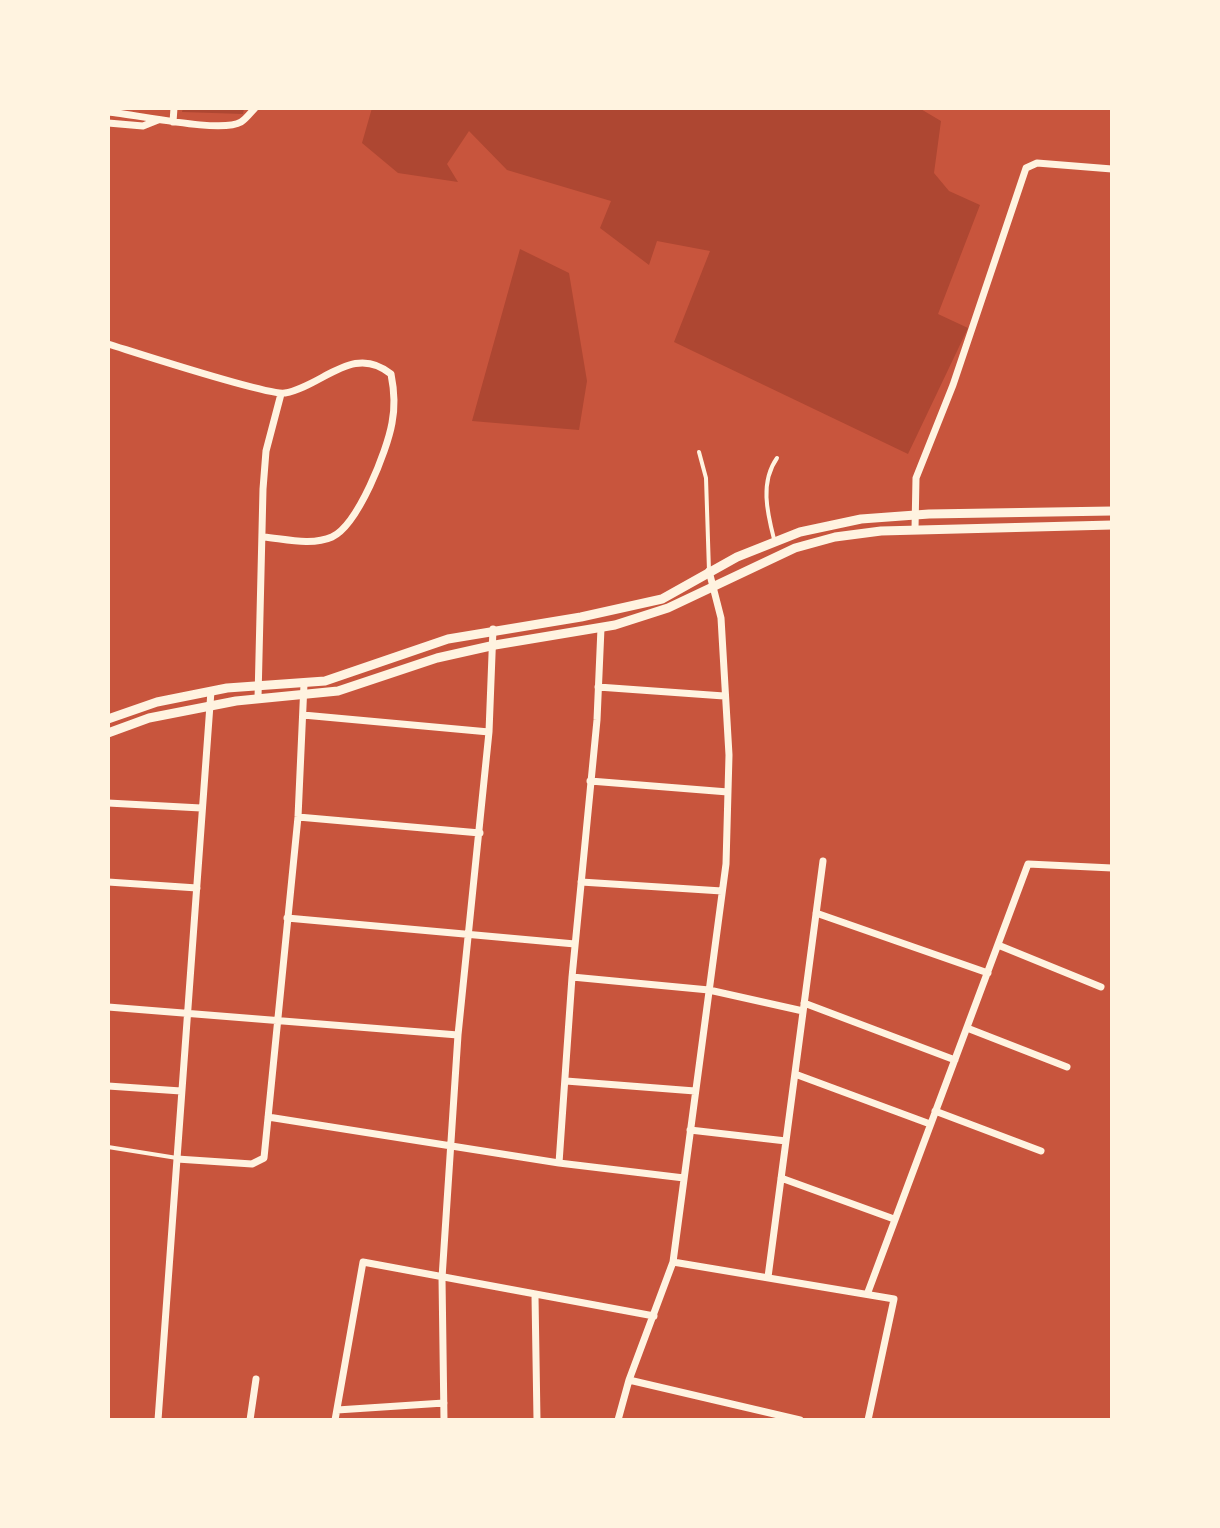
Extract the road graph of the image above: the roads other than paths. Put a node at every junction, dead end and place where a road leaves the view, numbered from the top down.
1 (174, 108) edge
2 (253, 109) edge
3 (108, 112) edge
4 (158, 120) junction
5 (173, 122) junction
6 (108, 123) edge
7 (1112, 169) edge
8 (108, 344) edge
9 (281, 394) junction
10 (699, 452) dead end
11 (777, 458) dead end
12 (1112, 511) edge
13 (913, 515) junction
14 (1112, 525) edge
15 (915, 529) junction
16 (264, 537) junction
17 (775, 542) junction
18 (709, 571) junction
19 (715, 585) junction
20 (601, 628) junction
21 (493, 629) junction
22 (495, 645) junction
23 (304, 684) junction
24 (259, 686) junction
25 (598, 687) junction
26 (211, 691) junction
27 (724, 696) junction
28 (304, 697) junction
29 (258, 698) junction
30 (211, 708) junction
31 (303, 715) junction
32 (108, 719) edge
33 (489, 732) junction
34 (108, 733) edge
35 (590, 781) junction
36 (728, 792) junction
37 (108, 803) edge
38 (201, 808) junction
39 (298, 817) junction
40 (480, 833) junction
41 (823, 861) dead end
42 (1112, 868) edge
43 (108, 882) edge
44 (581, 882) junction
45 (197, 888) junction
46 (722, 891) junction
47 (816, 913) junction
48 (287, 918) junction
49 (470, 936) junction
50 (575, 944) junction
51 (998, 945) junction
52 (988, 973) junction
53 (572, 977) junction
54 (1101, 987) dead end
55 (709, 990) junction
56 (108, 1007) edge
57 (804, 1007) junction
58 (188, 1011) junction
59 (277, 1019) junction
60 (967, 1028) junction
61 (458, 1035) junction
62 (955, 1060) junction
63 (1067, 1067) dead end
64 (795, 1074) junction
65 (566, 1081) junction
66 (108, 1086) edge
67 (181, 1091) junction
68 (695, 1091) junction
69 (935, 1111) junction
70 (268, 1117) junction
71 (930, 1124) junction
72 (690, 1130) junction
73 (786, 1141) junction
74 (108, 1147) edge
75 (452, 1147) junction
76 (1041, 1151) dead end
77 (177, 1159) junction
78 (559, 1163) junction
79 (684, 1178) junction
80 (781, 1178) junction
81 (894, 1219) junction
82 (673, 1262) junction
83 (768, 1277) junction
84 (442, 1278) junction
85 (868, 1292) junction
86 (535, 1296) junction
87 (654, 1316) junction
88 (256, 1379) dead end
89 (629, 1380) junction
90 (444, 1403) junction
91 (337, 1410) junction
92 (158, 1420) edge
93 (250, 1420) edge
94 (335, 1420) edge
95 (444, 1420) edge
96 (537, 1420) edge
97 (618, 1420) edge
98 (800, 1420) edge
99 (868, 1420) edge

1 - 5 street
2 - 5 street
3 - 4 street
4 - 5 street
4 - 6 street
7 - 13 street
8 - 9 street
9 - 16 street
9 - 16 street
10 - 18 lane
11 - 17 lane
12 - 13 street
13 - 15 street
13 - 17 street
14 - 15 street
15 - 19 street
16 - 24 street
17 - 18 street
18 - 19 street
18 - 21 street
19 - 20 street
19 - 27 street
20 - 22 street
20 - 25 street
21 - 22 street
21 - 23 street
22 - 28 street
22 - 33 street
23 - 24 street
23 - 28 street
24 - 26 street
24 - 29 street
25 - 27 street
25 - 35 street
26 - 30 street
26 - 32 street
27 - 36 street
28 - 29 street
28 - 31 street
29 - 30 street
30 - 34 street
30 - 38 street
31 - 33 street
31 - 39 street
33 - 40 street
35 - 36 street
35 - 44 street
36 - 46 street
37 - 38 street
38 - 45 street
39 - 40 street
39 - 48 street
40 - 49 street
41 - 47 street
42 - 51 street
43 - 45 street
44 - 46 street
44 - 50 street
45 - 58 street
46 - 55 street
47 - 52 street
47 - 57 street
48 - 49 street
48 - 59 street
49 - 50 street
49 - 61 street
50 - 53 street
51 - 52 street
51 - 54 street
52 - 60 street
53 - 55 street
53 - 65 street
55 - 57 street
55 - 68 street
56 - 58 street
57 - 62 street
57 - 64 street
58 - 59 street
58 - 67 street
59 - 61 street
59 - 70 street
60 - 62 street
60 - 63 street
61 - 75 street
62 - 69 street
64 - 71 street
64 - 73 street
65 - 68 street
65 - 78 street
66 - 67 street
67 - 77 street
68 - 72 street
69 - 71 street
69 - 76 street
70 - 75 street
70 - 77 street
71 - 81 street
72 - 73 street
72 - 79 street
73 - 80 street
74 - 77 lane
75 - 78 street
75 - 84 street
77 - 92 street
78 - 79 street
79 - 82 street
80 - 81 street
80 - 83 street
81 - 85 street
82 - 83 street
82 - 87 street
83 - 85 street
84 - 86 street
84 - 90 street
84 - 91 street
85 - 99 street
86 - 87 street
86 - 96 street
87 - 89 street
88 - 93 street
89 - 97 street
89 - 98 street
90 - 91 street
90 - 95 street
91 - 94 street

